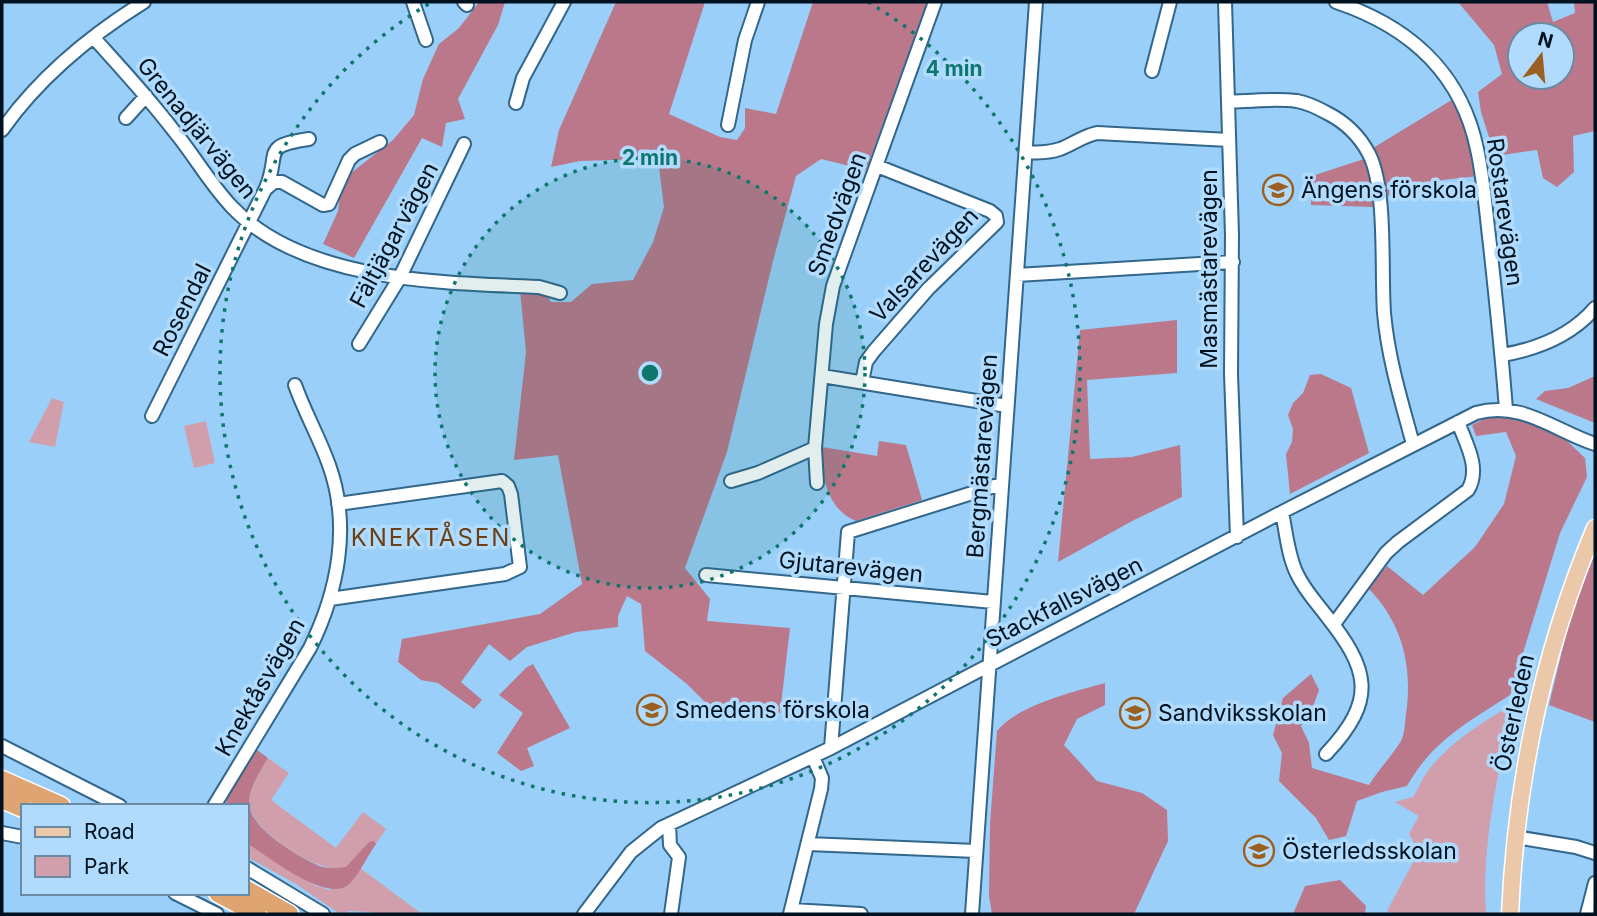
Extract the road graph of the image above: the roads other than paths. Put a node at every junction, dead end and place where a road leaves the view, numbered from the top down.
1 (144, 2) edge
2 (413, 2) edge
3 (564, 2) edge
4 (758, 2) edge
5 (935, 2) edge
6 (1036, 2) edge
7 (1170, 2) edge
8 (1224, 2) edge
9 (1336, 2) edge
10 (94, 38) junction
11 (426, 40) dead end
12 (1152, 71) dead end
13 (146, 96) junction
14 (1228, 102) junction
15 (516, 103) dead end
16 (126, 118) dead end
17 (728, 125) dead end
18 (2, 130) edge
19 (309, 139) dead end
20 (1229, 140) junction
21 (380, 142) dead end
22 (464, 144) dead end
23 (1026, 152) junction
24 (877, 166) junction
25 (266, 188) junction
26 (249, 223) junction
27 (1233, 262) junction
28 (1017, 275) junction
29 (399, 279) junction
30 (560, 293) dead end
31 (1595, 308) edge
32 (359, 344) dead end
33 (1502, 355) junction
34 (822, 376) junction
35 (862, 382) junction
36 (295, 385) dead end
37 (1007, 406) junction
38 (1506, 410) junction
39 (152, 416) dead end
40 (1458, 422) junction
41 (1413, 444) junction
42 (1595, 444) edge
43 (815, 448) junction
44 (731, 481) dead end
45 (817, 483) dead end
46 (1001, 484) junction
47 (338, 504) junction
48 (1282, 512) junction
49 (1595, 528) edge
50 (1237, 537) junction
51 (706, 575) dead end
52 (843, 587) junction
53 (331, 599) junction
54 (993, 602) junction
55 (1334, 625) junction
56 (989, 664) junction
57 (2, 746) edge
58 (831, 748) junction
59 (1326, 754) dead end
60 (813, 757) junction
61 (2, 780) edge
62 (2, 799) edge
63 (56, 804) edge
64 (116, 804) edge
65 (215, 804) edge
66 (21, 807) edge
67 (669, 824) junction
68 (2, 833) edge
69 (21, 837) edge
70 (1515, 837) junction
71 (808, 844) junction
72 (976, 852) junction
73 (1595, 853) edge
74 (248, 869) edge
75 (1595, 883) edge
76 (248, 891) edge
77 (180, 895) edge
78 (222, 895) edge
79 (791, 912) edge
80 (217, 914) edge
81 (257, 914) edge
82 (289, 914) edge
83 (323, 914) edge
84 (584, 914) edge
85 (671, 914) edge
86 (861, 914) edge
87 (972, 914) edge
88 (1510, 914) edge
89 (1587, 914) edge

1 - 10 street
2 - 11 street
3 - 15 street
4 - 17 street
5 - 24 street, Smedvägen
6 - 23 street, Bergmästarevägen
7 - 12 street
8 - 14 street, Masmästarevägen
9 - 33 street, Rostarevägen
10 - 13 street, Grenadjärvägen
10 - 18 street
13 - 16 street
13 - 26 street, Grenadjärvägen
14 - 20 street, Masmästarevägen
14 - 41 street
19 - 25 street, Rosendal
20 - 23 street
20 - 27 street, Masmästarevägen
21 - 25 street
22 - 29 street, Fältjägarvägen
23 - 28 street, Bergmästarevägen
24 - 34 street, Smedvägen
24 - 35 street, Valsarevägen
25 - 26 street, Rosendal
26 - 29 street, Grenadjärvägen
26 - 39 street, Rosendal
27 - 28 street
27 - 50 street, Masmästarevägen
28 - 37 street, Bergmästarevägen
29 - 30 street, Grenadjärvägen
29 - 32 street, Fältjägarvägen
31 - 33 street
33 - 38 street, Rostarevägen
34 - 35 street
34 - 43 street, Smedvägen
35 - 37 street
36 - 47 street, Knektåsvägen
37 - 46 street, Bergmästarevägen
38 - 40 street, Stackfallsvägen
38 - 42 street, Stackfallsvägen
40 - 41 street, Stackfallsvägen
40 - 55 street
41 - 48 street, Stackfallsvägen
43 - 44 street
43 - 45 street, Smedvägen
46 - 52 street
46 - 54 street, Bergmästarevägen
47 - 53 street, Knektåsvägen
47 - 53 street
48 - 50 street, Stackfallsvägen
48 - 55 street
49 - 70 main road, Österleden
50 - 56 street, Stackfallsvägen
51 - 52 street, Gjutarevägen
52 - 54 street, Gjutarevägen
52 - 58 street
53 - 65 street, Knektåsvägen
54 - 56 street, Bergmästarevägen
55 - 59 street
56 - 58 street, Stackfallsvägen
56 - 72 street, Bergmästarevägen
57 - 64 street
58 - 60 street, Stackfallsvägen
60 - 67 street, Stackfallsvägen
60 - 71 street
61 - 63 highway
62 - 66 highway
67 - 84 street, Stackfallsvägen
67 - 85 street
68 - 69 street
70 - 73 street
70 - 88 main road, Österleden
71 - 72 street
71 - 79 street
72 - 87 street, Bergmästarevägen
74 - 83 street
75 - 89 street
76 - 82 highway
77 - 80 street
78 - 81 highway
79 - 86 street

